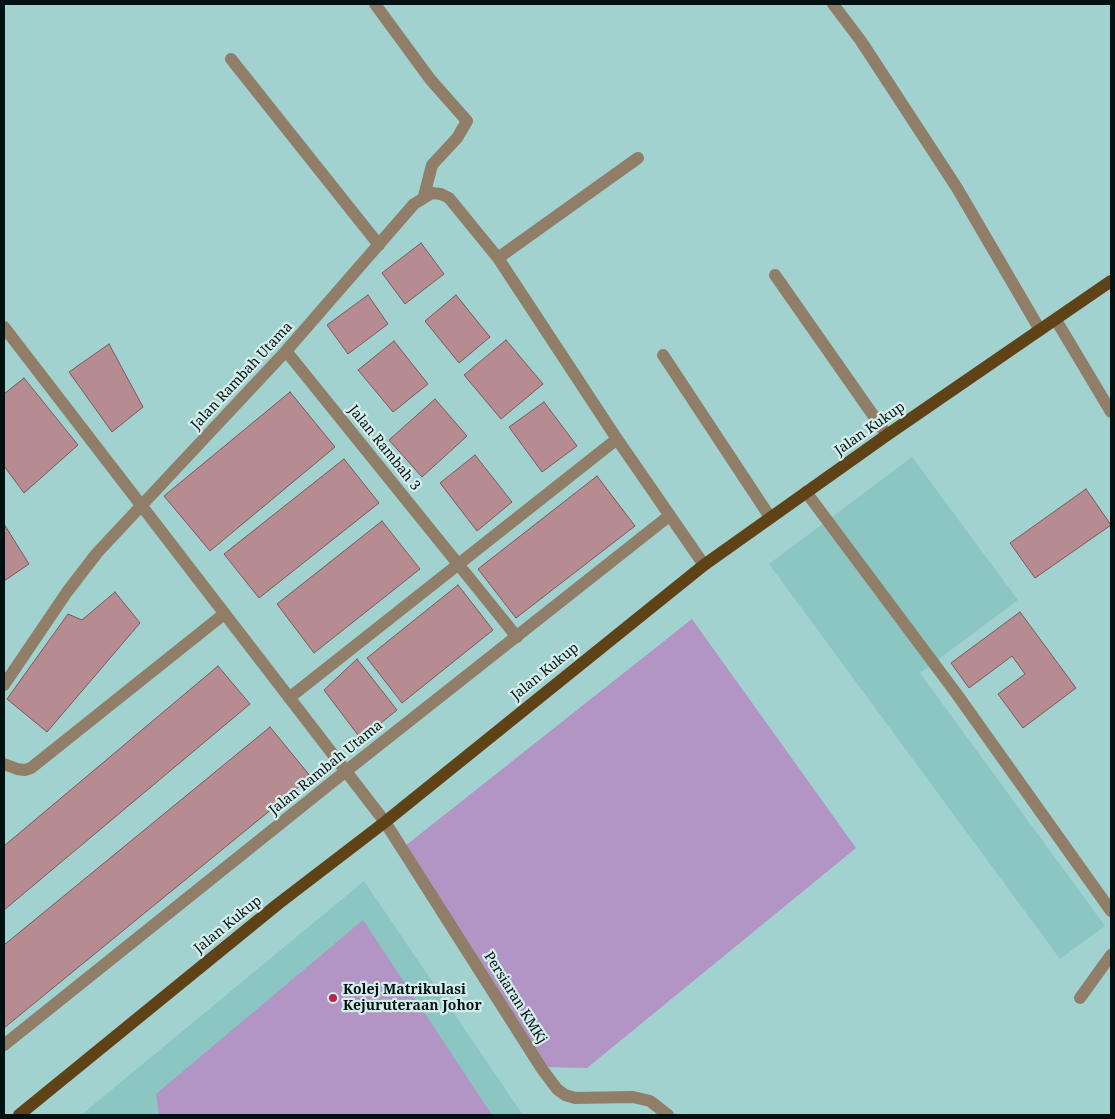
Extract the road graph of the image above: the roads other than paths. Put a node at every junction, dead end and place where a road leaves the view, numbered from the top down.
1 (375, 4) edge
2 (833, 4) edge
3 (231, 59) dead end
4 (638, 158) dead end
5 (424, 196) junction
6 (379, 245) junction
7 (498, 258) junction
8 (776, 275) dead end
9 (1111, 281) edge
10 (1056, 320) junction
11 (4, 327) edge
12 (1040, 330) junction
13 (286, 351) junction
14 (663, 355) dead end
15 (1111, 412) edge
16 (887, 435) junction
17 (617, 439) junction
18 (806, 492) junction
19 (140, 506) junction
20 (669, 516) junction
21 (770, 517) junction
22 (459, 564) junction
23 (704, 565) junction
24 (224, 614) junction
25 (517, 636) junction
26 (4, 685) edge
27 (289, 698) junction
28 (4, 764) edge
29 (346, 771) junction
30 (385, 822) junction
31 (1111, 911) edge
32 (1111, 955) edge
33 (1080, 998) dead end
34 (4, 1046) edge
35 (19, 1115) edge
36 (668, 1115) edge

1 - 5 street
2 - 12 street
3 - 6 street
4 - 7 street
5 - 6 street, Jalan Rambah Utama
5 - 7 street
6 - 13 street, Jalan Rambah Utama
7 - 17 street
8 - 16 street
9 - 10 main road, Jalan Kukup
10 - 12 main road, Jalan Kukup
10 - 15 street
11 - 19 street, Persiaran KMKj
12 - 16 main road, Jalan Kukup
13 - 19 street, Jalan Rambah Utama
13 - 22 street, Jalan Rambah 3
14 - 21 street
16 - 18 main road, Jalan Kukup
17 - 20 street
17 - 22 street
18 - 21 main road, Jalan Kukup
18 - 31 street
19 - 24 street, Persiaran KMKj
19 - 26 street, Jalan Rambah Utama
20 - 23 street
20 - 25 street, Jalan Rambah Utama
21 - 23 main road, Jalan Kukup
22 - 25 street, Jalan Rambah 3
22 - 27 street
23 - 30 main road, Jalan Kukup
24 - 27 street, Persiaran KMKj
24 - 28 street
25 - 29 street, Jalan Rambah Utama
27 - 29 street, Persiaran KMKj
29 - 30 street, Persiaran KMKj
29 - 34 street, Jalan Rambah Utama
30 - 35 main road, Jalan Kukup
30 - 36 street, Persiaran KMKj
32 - 33 street

